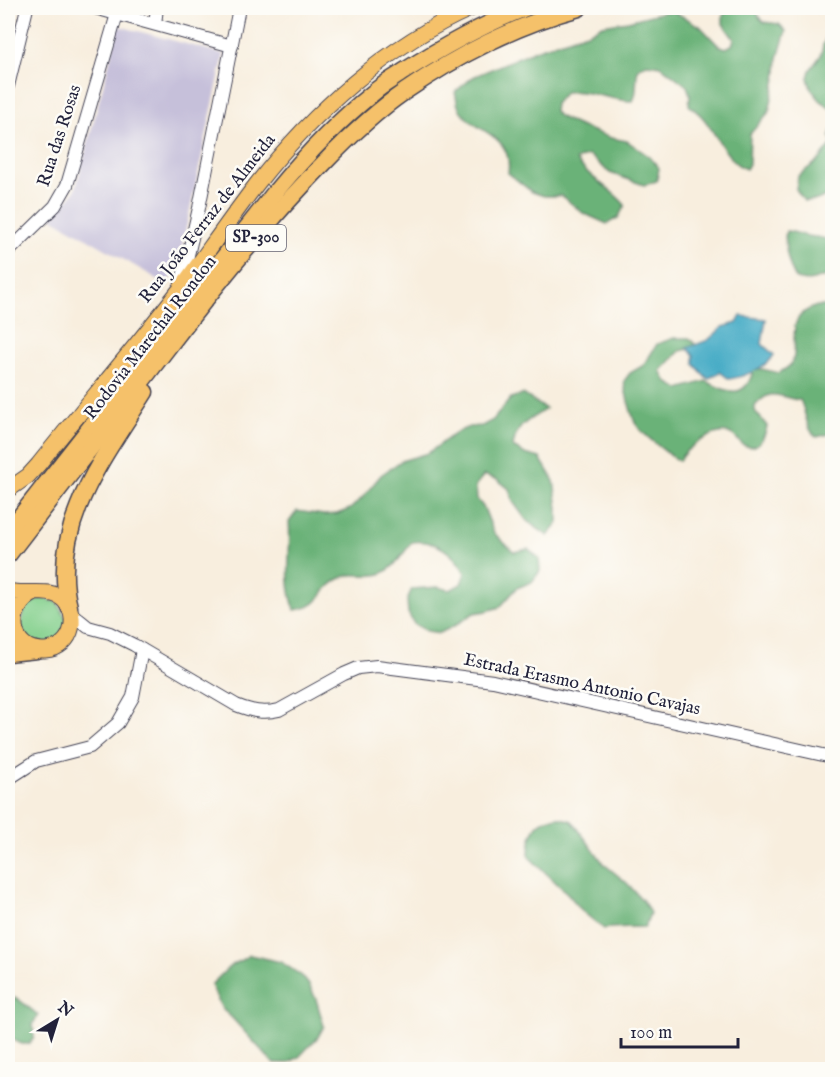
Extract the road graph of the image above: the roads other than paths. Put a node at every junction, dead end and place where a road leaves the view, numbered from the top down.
1 (27, 8) edge
2 (95, 8) edge
3 (158, 8) edge
4 (239, 8) edge
5 (472, 8) edge
6 (525, 8) edge
7 (579, 8) edge
8 (117, 14) junction
9 (155, 24) junction
10 (232, 46) junction
11 (8, 86) edge
12 (8, 252) edge
13 (180, 289) junction
14 (186, 324) junction
15 (8, 490) edge
16 (8, 532) edge
17 (8, 555) edge
18 (8, 591) edge
19 (35, 593) junction
20 (8, 598) edge
21 (71, 610) junction
22 (15, 618) junction
23 (88, 627) junction
24 (71, 631) junction
25 (138, 647) junction
26 (37, 650) junction
27 (8, 653) edge
28 (832, 757) edge
29 (8, 779) edge

1 - 11 street
2 - 8 street
3 - 9 street
4 - 10 street
5 - 13 main road, Rua João Ferraz de Almeida
6 - 16 highway, Rodovia Marechal Rondon / SP-300
7 - 14 highway, Rodovia Marechal Rondon / SP-300
8 - 9 street
8 - 12 street, Rua das Rosas
9 - 10 street
10 - 13 street
13 - 15 main road, Rua João Ferraz de Almeida
14 - 17 highway, Rodovia Marechal Rondon / SP-300
14 - 21 highway
18 - 19 main road
19 - 21 main road
19 - 22 main road
20 - 22 main road
21 - 23 street
21 - 24 main road
22 - 26 main road
23 - 24 street
23 - 25 street, Estrada Erasmo Antonio Cavajas
24 - 26 main road
25 - 28 street, Estrada Erasmo Antonio Cavajas
25 - 29 street
26 - 27 highway

